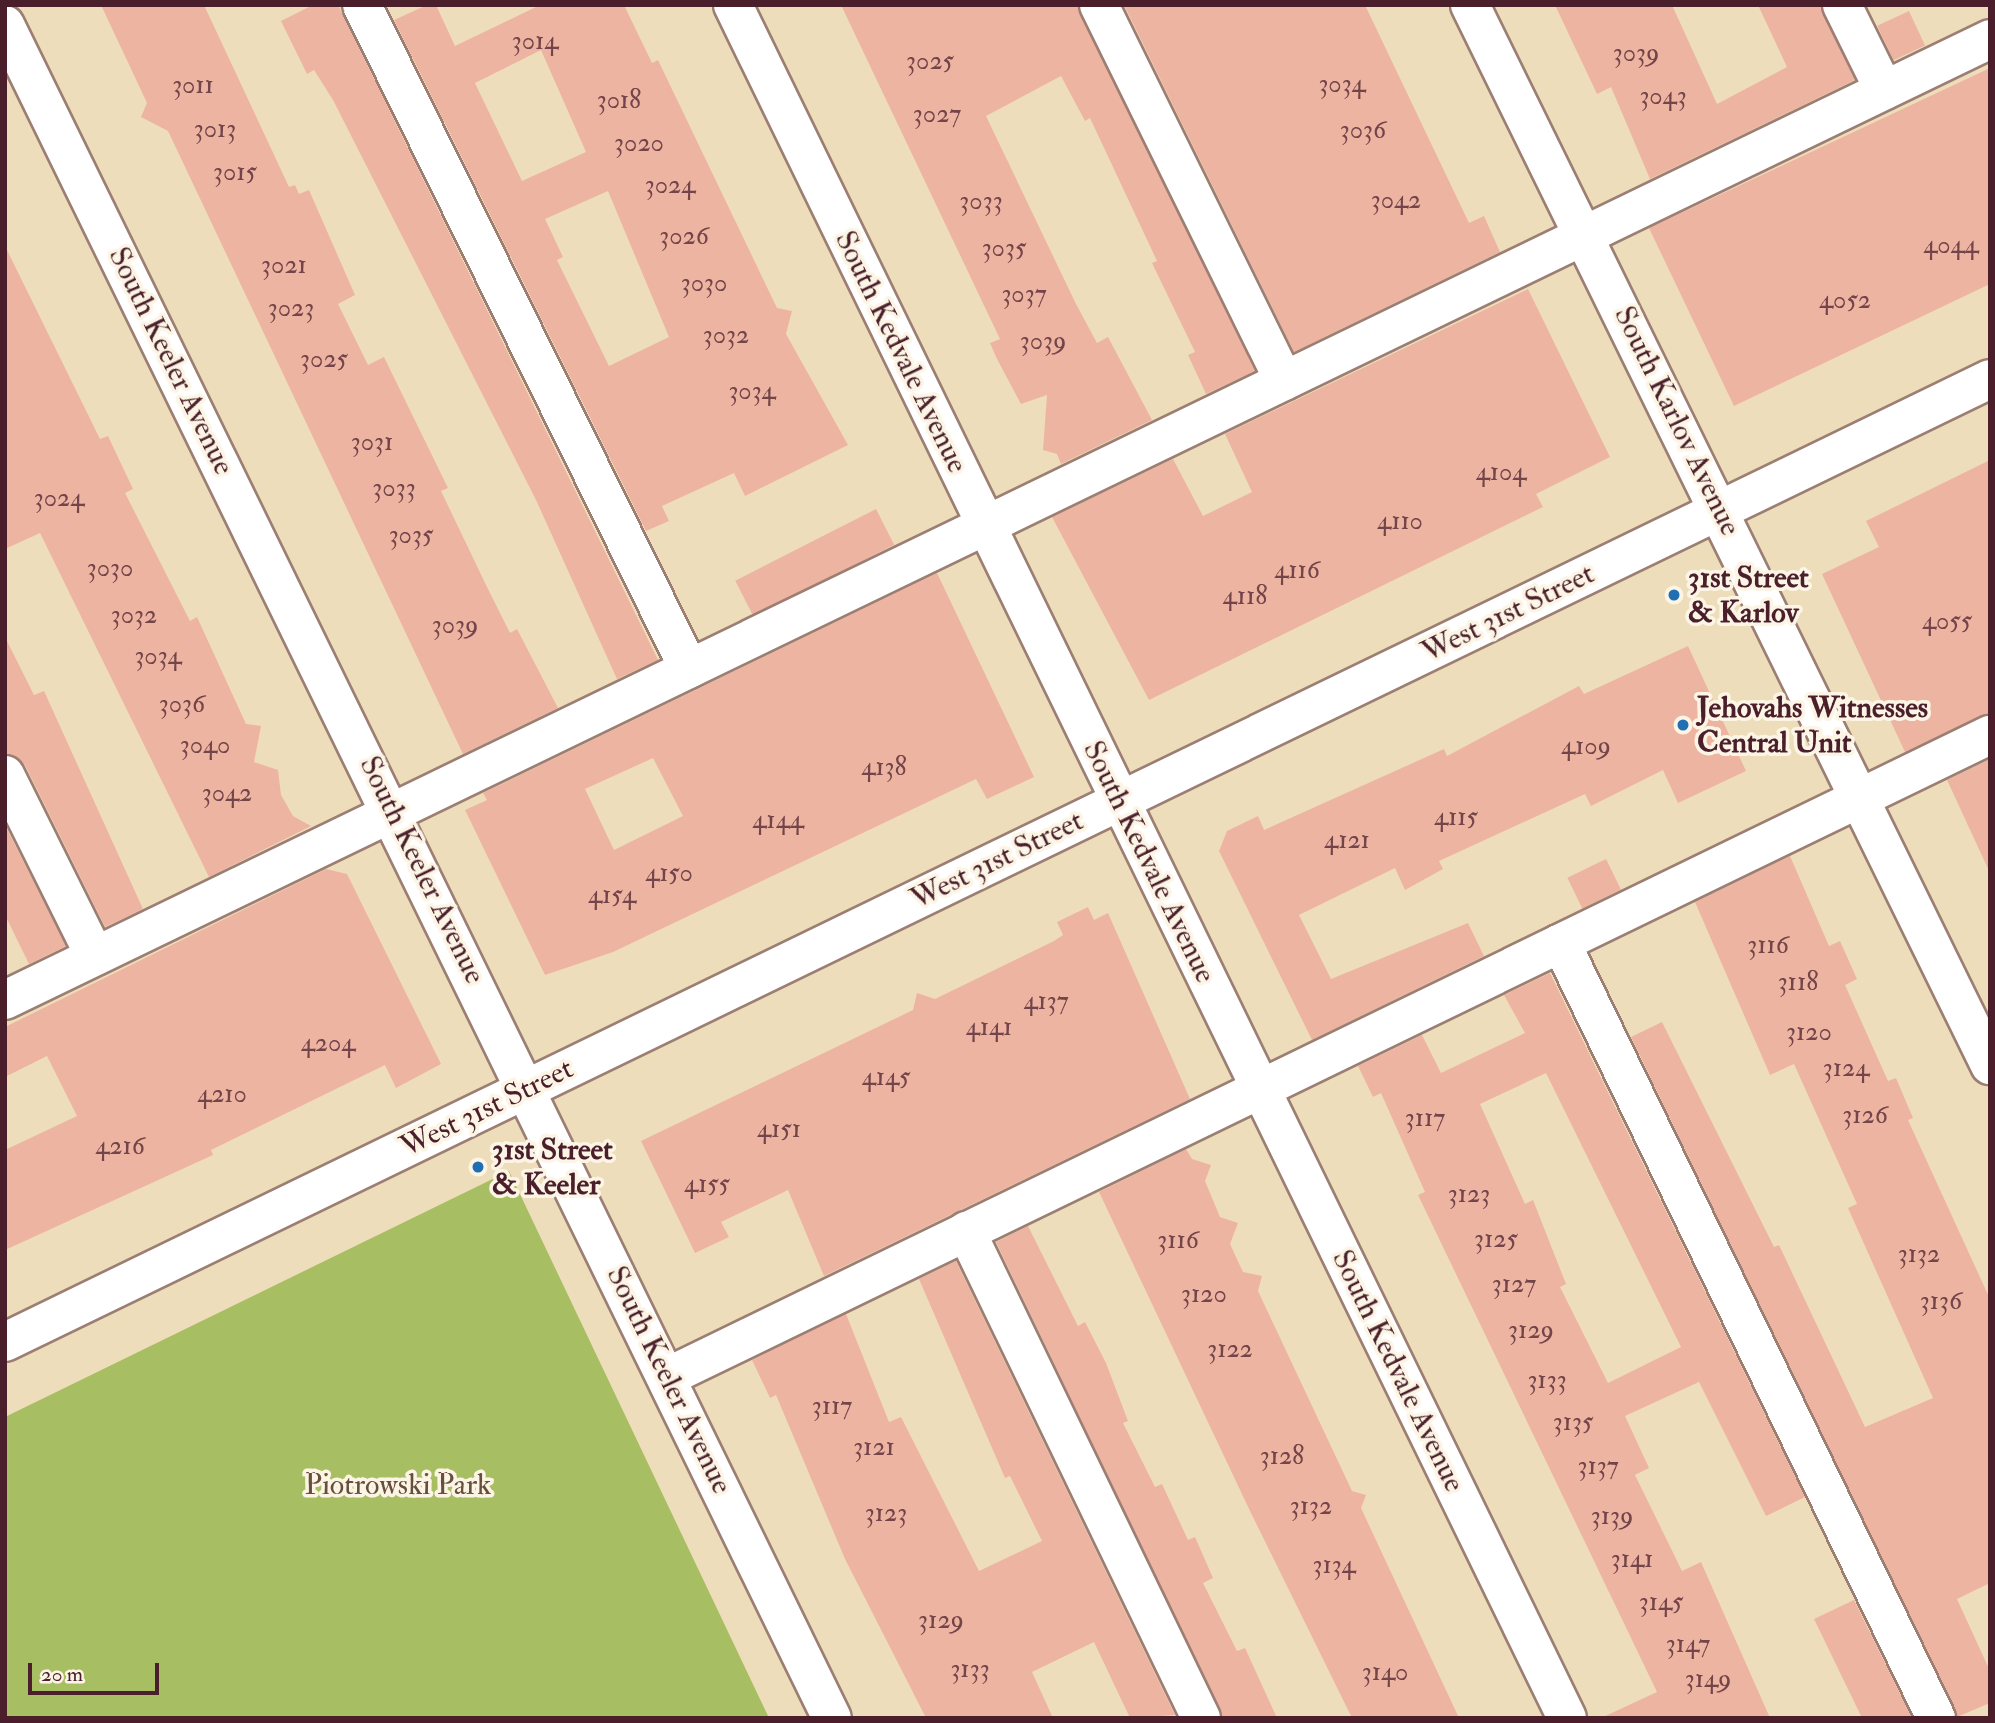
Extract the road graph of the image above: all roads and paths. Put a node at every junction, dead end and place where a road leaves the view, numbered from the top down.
1 (362, 5) edge
2 (733, 5) edge
3 (1100, 5) edge
4 (1470, 5) edge
5 (1842, 5) edge
6 (5, 25) edge
7 (1990, 39) edge
8 (1884, 90) junction
9 (1584, 236) junction
10 (1990, 379) edge
11 (1284, 381) junction
12 (1721, 509) junction
13 (985, 526) junction
14 (688, 669) junction
15 (1990, 735) edge
16 (5, 775) edge
17 (1860, 798) junction
18 (1119, 801) junction
19 (394, 812) junction
20 (1561, 943) junction
21 (95, 956) junction
22 (5, 1000) edge
23 (1990, 1065) edge
24 (527, 1088) junction
25 (1260, 1089) junction
26 (966, 1231) junction
27 (5, 1342) edge
28 (667, 1377) junction
29 (832, 1718) edge
30 (1201, 1718) edge
31 (1567, 1718) edge
32 (1936, 1718) edge

1 - 14 street
2 - 13 street, South Kedvale Avenue
3 - 11 street
4 - 9 street, South Karlov Avenue
5 - 8 street
6 - 19 street, South Keeler Avenue
7 - 8 street
8 - 9 street
9 - 11 street
9 - 12 street, South Karlov Avenue
10 - 12 street, West 31st Street
11 - 13 street
12 - 17 street, South Karlov Avenue
12 - 18 street, West 31st Street
13 - 14 street
13 - 18 street, South Kedvale Avenue
14 - 19 street
15 - 17 street
16 - 21 street
17 - 20 street
17 - 23 street, South Karlov Avenue
18 - 24 street, West 31st Street
18 - 25 street, South Kedvale Avenue
19 - 21 street
19 - 24 street, South Keeler Avenue
20 - 25 street
20 - 32 street
21 - 22 street
24 - 27 street, West 31st Street
24 - 28 street, South Keeler Avenue
25 - 26 street
25 - 31 street, South Kedvale Avenue
26 - 28 street
26 - 30 street
28 - 29 street, South Keeler Avenue

